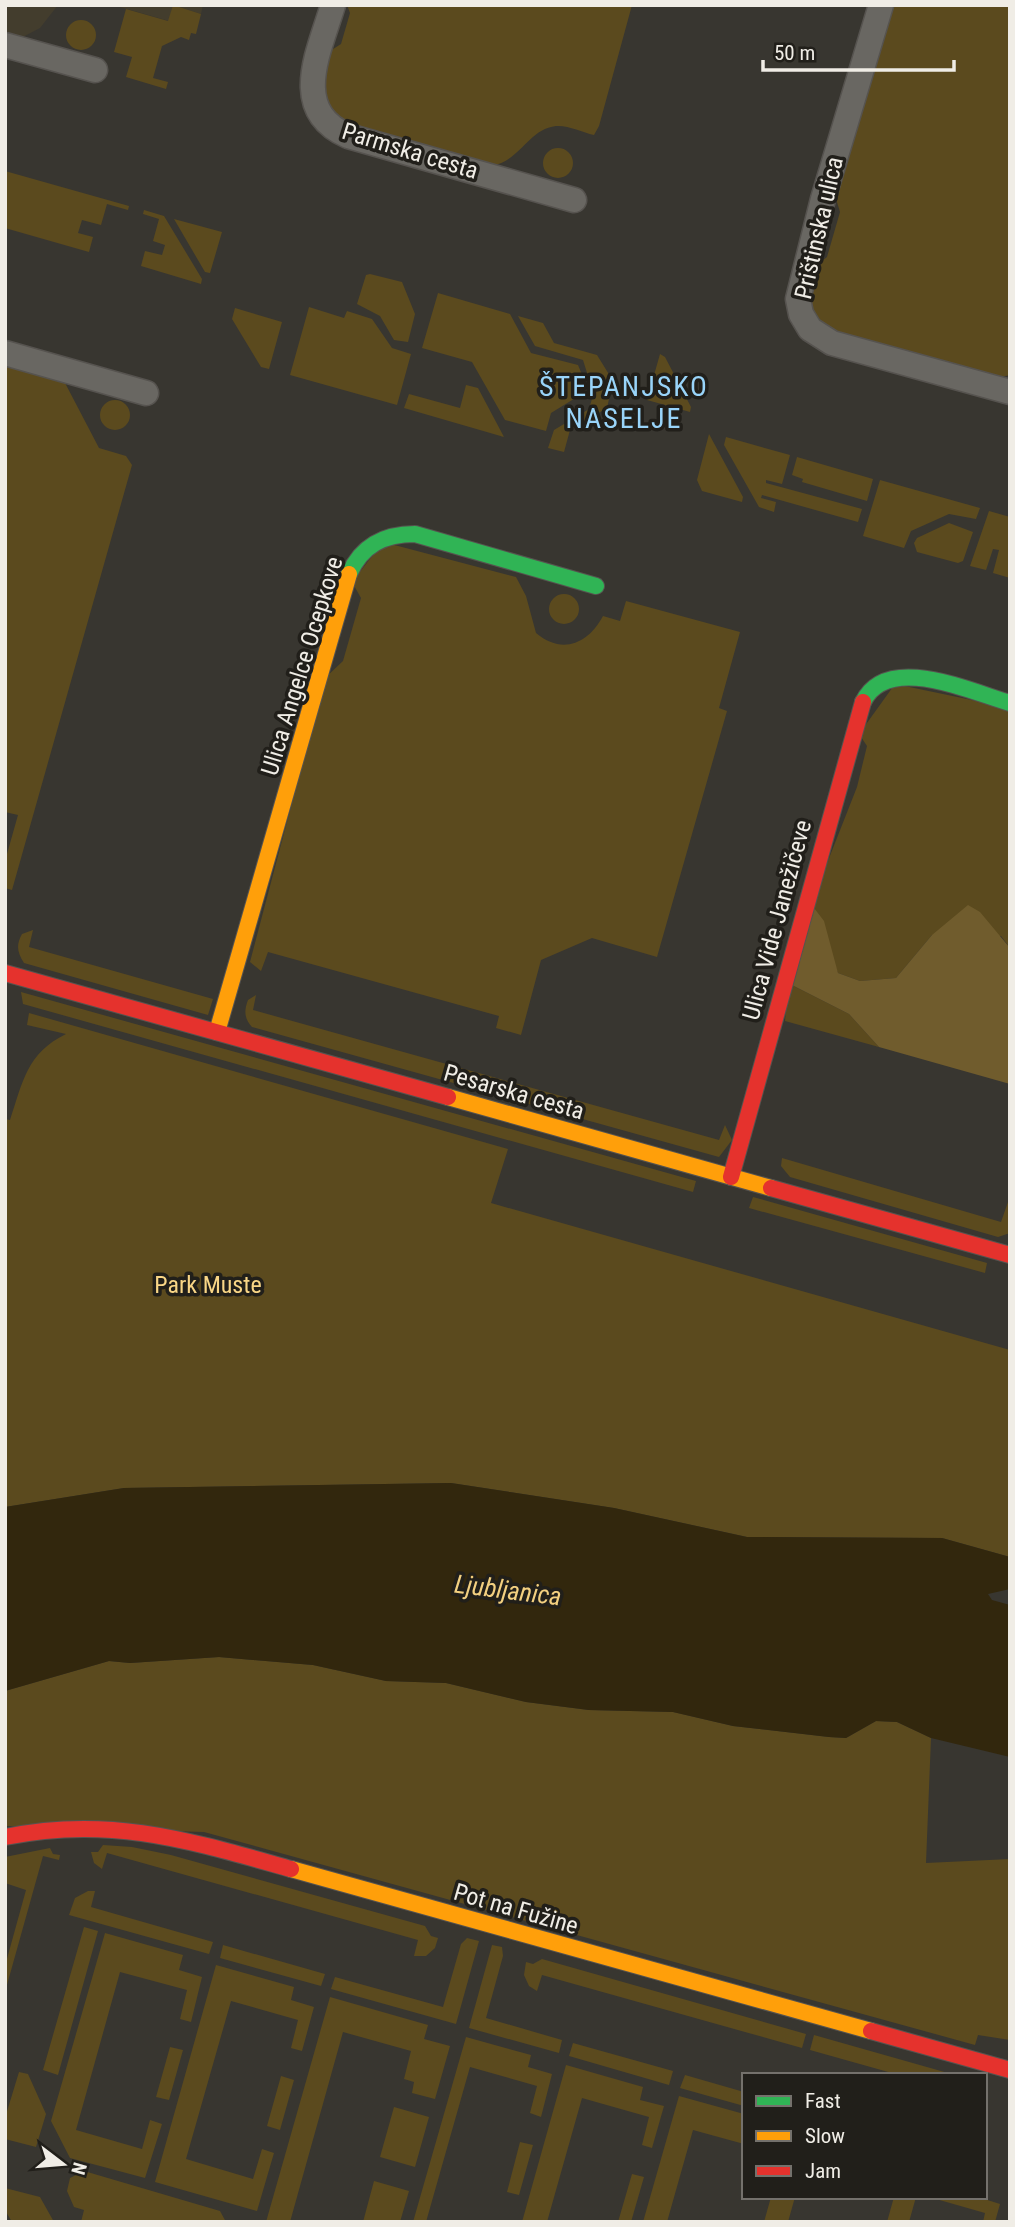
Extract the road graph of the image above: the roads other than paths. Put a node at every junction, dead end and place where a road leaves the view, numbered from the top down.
1 (333, 5) edge
2 (881, 5) edge
3 (5, 45) edge
4 (95, 70) dead end
5 (574, 200) dead end
6 (5, 352) edge
7 (1010, 391) edge
8 (146, 393) dead end
9 (596, 586) dead end
10 (1010, 703) edge
11 (5, 973) edge
12 (217, 1032) junction
13 (731, 1177) junction
14 (1010, 1255) edge
15 (5, 1837) edge
16 (1010, 2070) edge

1 - 5 street, Parmska cesta
2 - 7 street, Prištinska ulica
3 - 4 street
6 - 8 street
9 - 12 street, Ulica Angelce Ocepkove
10 - 13 street, Ulica Vide Janežičeve
11 - 12 street, Pesarska cesta
12 - 13 street, Pesarska cesta
13 - 14 street, Pesarska cesta
15 - 16 street, Pot na Fužine

